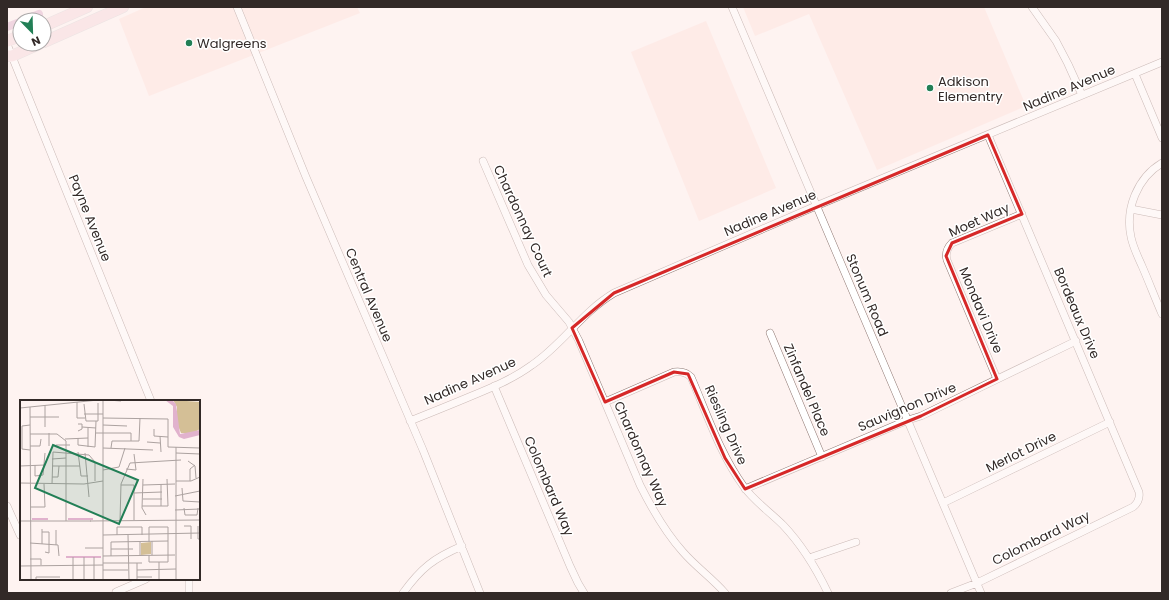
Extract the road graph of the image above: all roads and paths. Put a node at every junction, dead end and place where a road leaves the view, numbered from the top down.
1 (87, 7) edge
2 (123, 7) edge
3 (236, 7) edge
4 (732, 7) edge
5 (1033, 7) edge
6 (52, 22) edge
7 (52, 38) edge
8 (7, 43) edge
9 (19, 52) edge
10 (9, 56) edge
11 (1162, 62) edge
12 (1135, 74) junction
13 (1082, 96) junction
14 (988, 135) junction
15 (1162, 138) edge
16 (483, 161) dead end
17 (1162, 163) edge
18 (816, 206) junction
19 (1131, 209) junction
20 (1022, 214) junction
21 (1162, 215) edge
22 (947, 250) joint
23 (1162, 314) edge
24 (572, 328) junction
25 (770, 333) dead end
26 (1076, 341) junction
27 (997, 379) junction
28 (494, 386) junction
29 (151, 400) edge
30 (605, 402) junction
31 (908, 420) junction
32 (410, 421) junction
33 (1110, 422) junction
34 (822, 456) junction
35 (745, 489) junction
36 (1139, 500) joint
37 (944, 503) junction
38 (7, 506) edge
39 (20, 535) edge
40 (856, 542) dead end
41 (462, 546) junction
42 (809, 558) junction
43 (144, 580) edge
44 (189, 580) edge
45 (977, 583) junction
46 (116, 592) dead end
47 (189, 593) edge
48 (403, 593) edge
49 (480, 593) edge
50 (584, 593) edge
51 (725, 593) edge
52 (828, 593) edge
53 (951, 593) edge
54 (981, 593) edge

1 - 6 main road
2 - 7 main road
3 - 32 street, Central Avenue
4 - 18 street, Stonum Road
5 - 13 street
8 - 10 street, Payne Avenue
9 - 10 main road
10 - 29 street, Payne Avenue
11 - 12 street, Nadine Avenue
12 - 13 street, Nadine Avenue
12 - 15 street
13 - 14 street, Nadine Avenue
14 - 18 street, Nadine Avenue
14 - 20 street, Bordeaux Drive
16 - 24 street, Chardonnay Court
17 - 19 street
18 - 24 street, Nadine Avenue
18 - 31 street, Stonum Road
19 - 21 street
19 - 23 street
20 - 22 street, Moet Way
20 - 26 street, Bordeaux Drive
22 - 27 street, Mondavi Drive
24 - 28 street, Nadine Avenue
24 - 30 street, Chardonnay Way
25 - 34 street, Zinfandel Place
26 - 27 street, Sauvignon Drive
26 - 33 street, Bordeaux Drive
27 - 31 street, Sauvignon Drive
28 - 32 street, Nadine Avenue
28 - 50 street, Colombard Way
30 - 35 street, Riesling Drive
30 - 51 street, Chardonnay Way
31 - 34 street, Sauvignon Drive
31 - 37 street, Stonum Road
32 - 41 street, Central Avenue
33 - 36 street, Bordeaux Drive
33 - 37 street, Merlot Drive
34 - 35 street, Sauvignon Drive
35 - 42 street, Riesling Drive
36 - 45 street, Colombard Way
37 - 45 street, Stonum Road
38 - 39 street
40 - 42 street
41 - 48 street
41 - 49 street, Central Avenue
42 - 52 street, Riesling Drive
43 - 46 street
44 - 47 street
45 - 53 street, Colombard Way
45 - 54 street, Stonum Road

